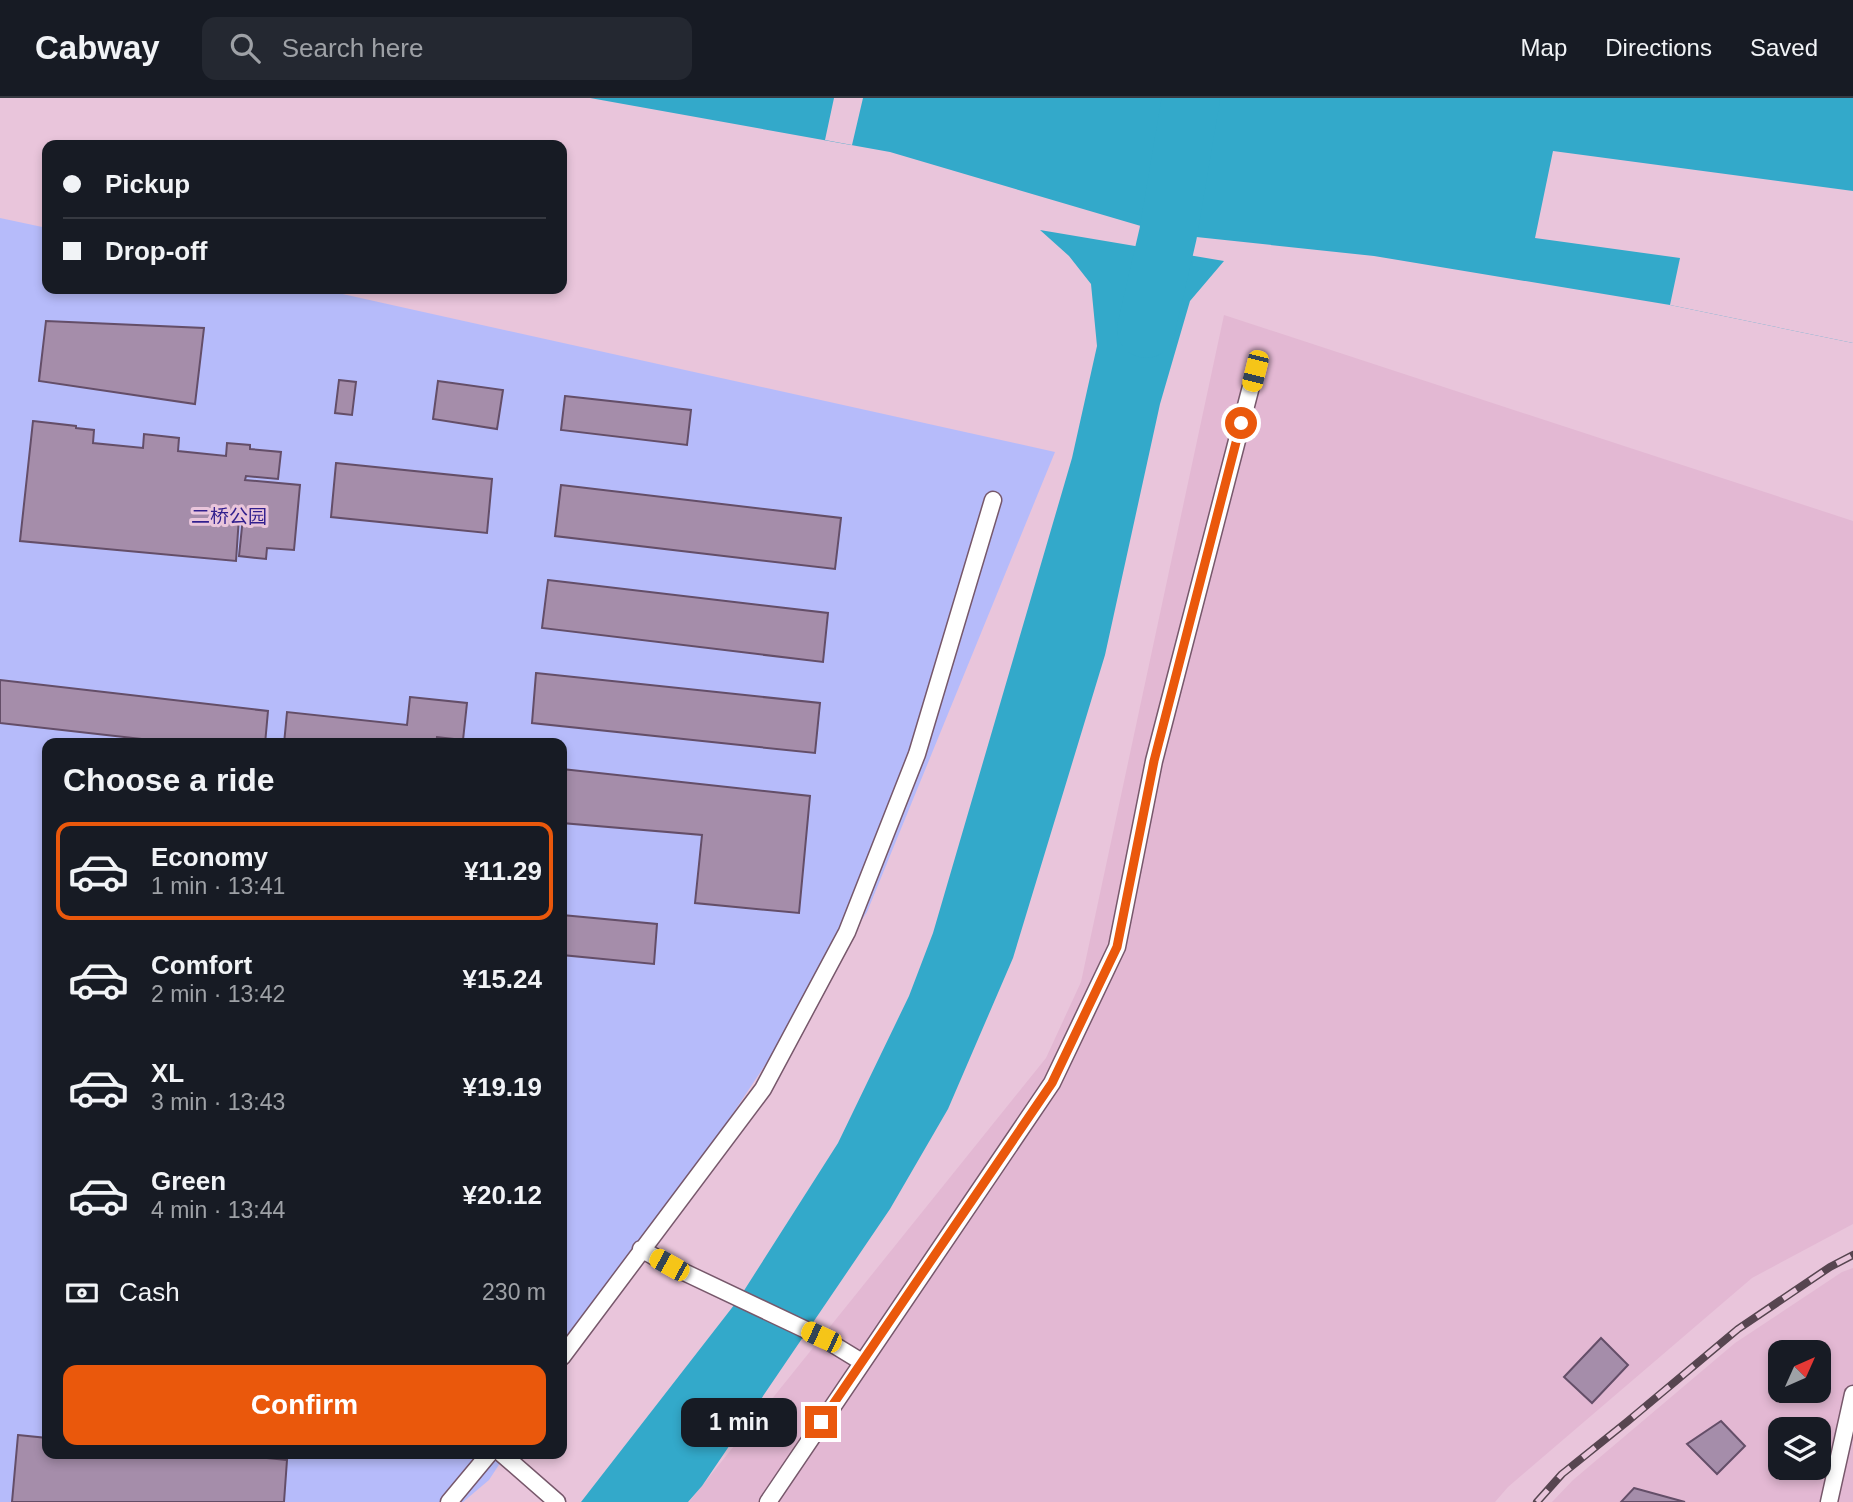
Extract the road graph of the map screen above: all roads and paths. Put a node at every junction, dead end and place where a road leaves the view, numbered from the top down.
1 (1255, 371) dead end
2 (993, 500) dead end
3 (641, 1249) junction
4 (567, 1350) edge
5 (862, 1363) junction
6 (1853, 1394) edge
7 (485, 1459) edge
8 (508, 1459) edge
9 (449, 1502) edge
10 (556, 1502) edge
11 (768, 1502) edge
12 (1829, 1502) edge

1 - 5 lane
2 - 3 lane
3 - 4 lane
3 - 5 lane
5 - 11 lane
6 - 12 lane
7 - 9 lane
8 - 10 lane

